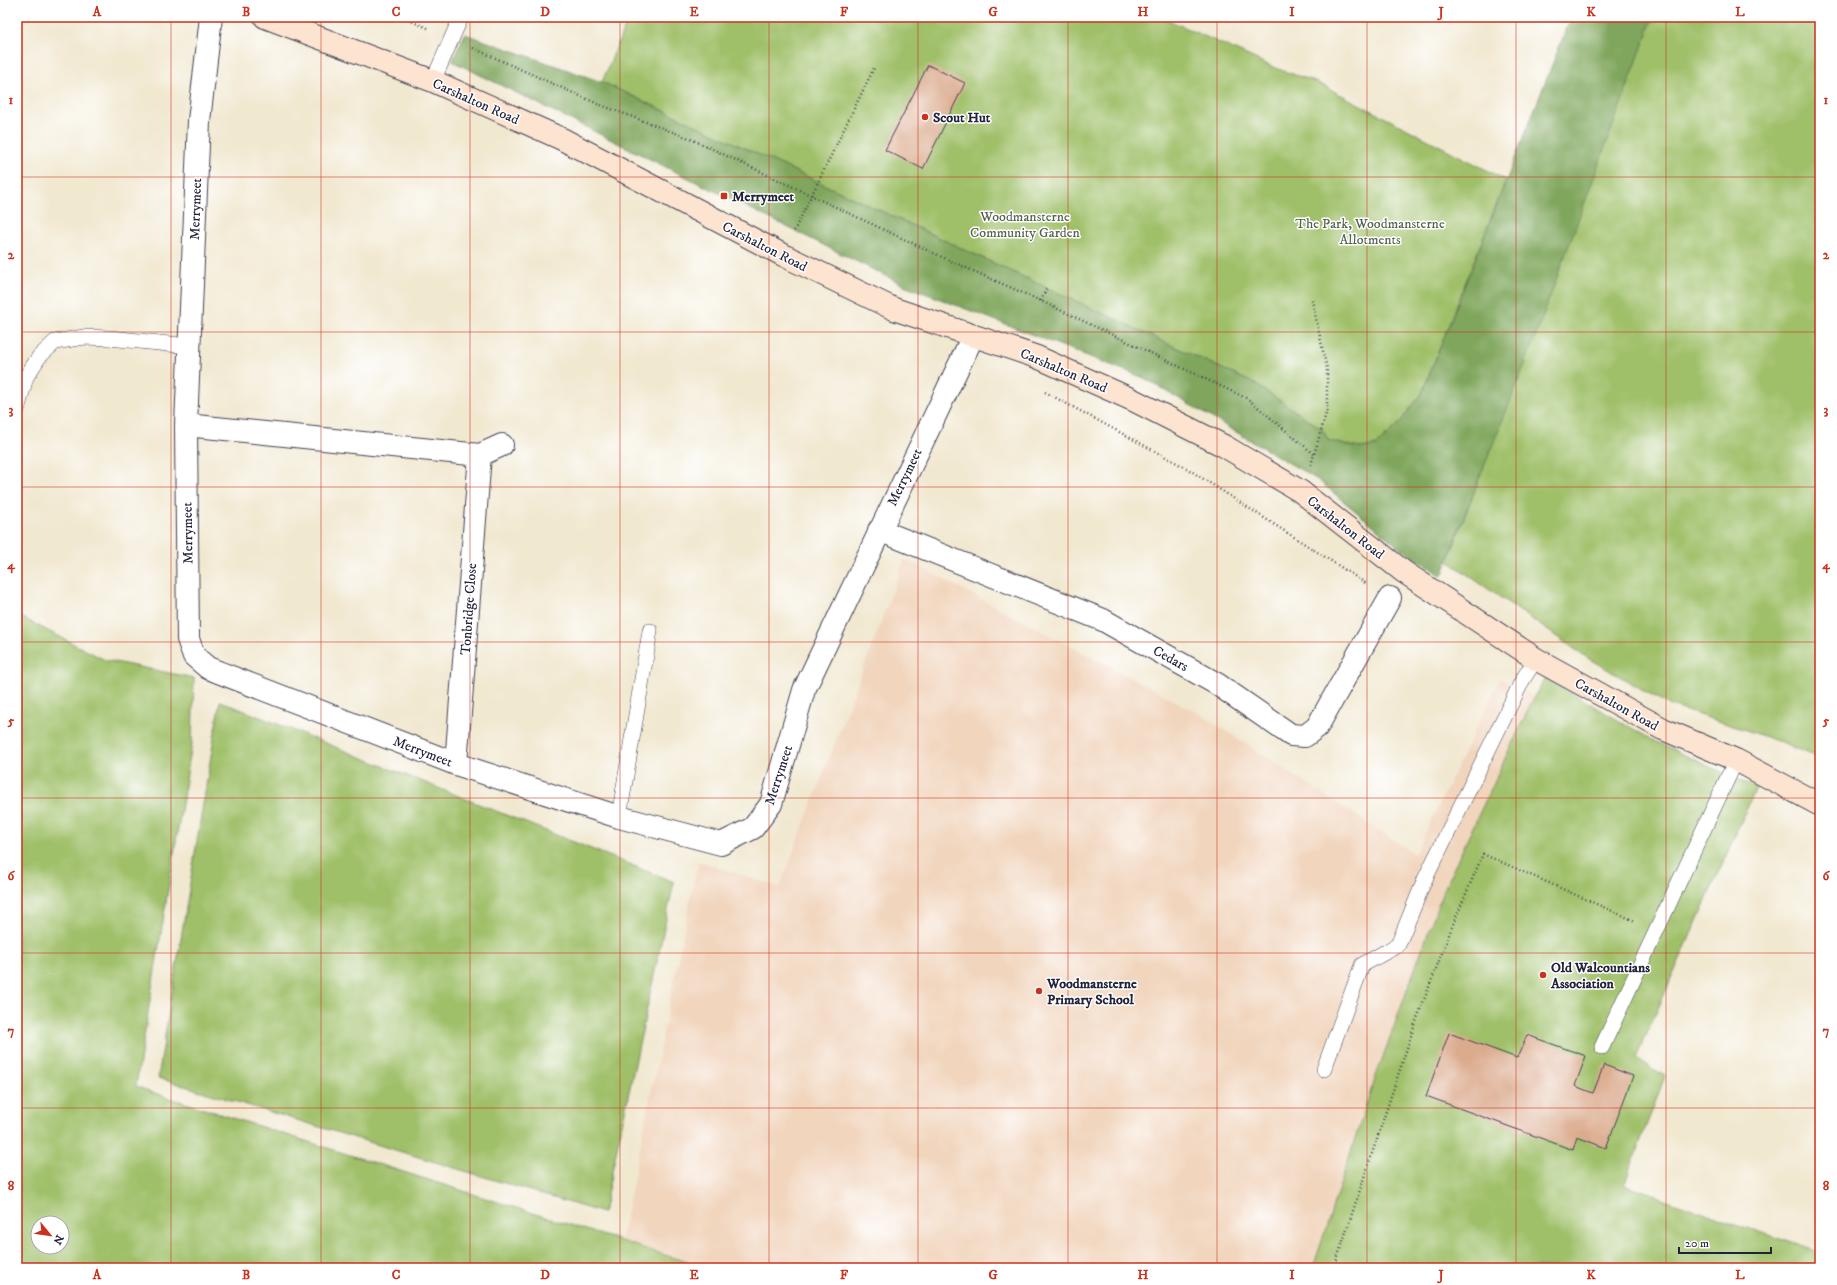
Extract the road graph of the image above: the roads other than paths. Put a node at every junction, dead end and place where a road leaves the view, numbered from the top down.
1 (211, 17) edge
2 (265, 17) edge
3 (461, 17) edge
4 (433, 81) junction
5 (973, 336) junction
6 (189, 346) junction
7 (17, 410) edge
8 (186, 425) junction
9 (502, 445) dead end
10 (480, 455) junction
11 (879, 530) junction
12 (1390, 598) road end
13 (650, 631) dead end
14 (1536, 659) junction
15 (1736, 760) junction
16 (456, 764) junction
17 (1820, 805) edge
18 (620, 817) junction
19 (1602, 1047) dead end
20 (1324, 1069) dead end

1 - 6 street, Merrymeet
2 - 4 main road, Carshalton Road
3 - 4 lane
4 - 5 main road, Carshalton Road
5 - 11 street, Merrymeet
5 - 14 main road, Carshalton Road
6 - 7 lane
6 - 8 street, Merrymeet
8 - 10 street
8 - 16 street, Merrymeet
9 - 10 street
10 - 16 street, Tonbridge Close
11 - 12 street, Cedars
11 - 18 street, Merrymeet
13 - 18 lane
14 - 15 main road, Carshalton Road
14 - 20 lane
15 - 17 main road, Carshalton Road
15 - 19 lane
16 - 18 street, Merrymeet

